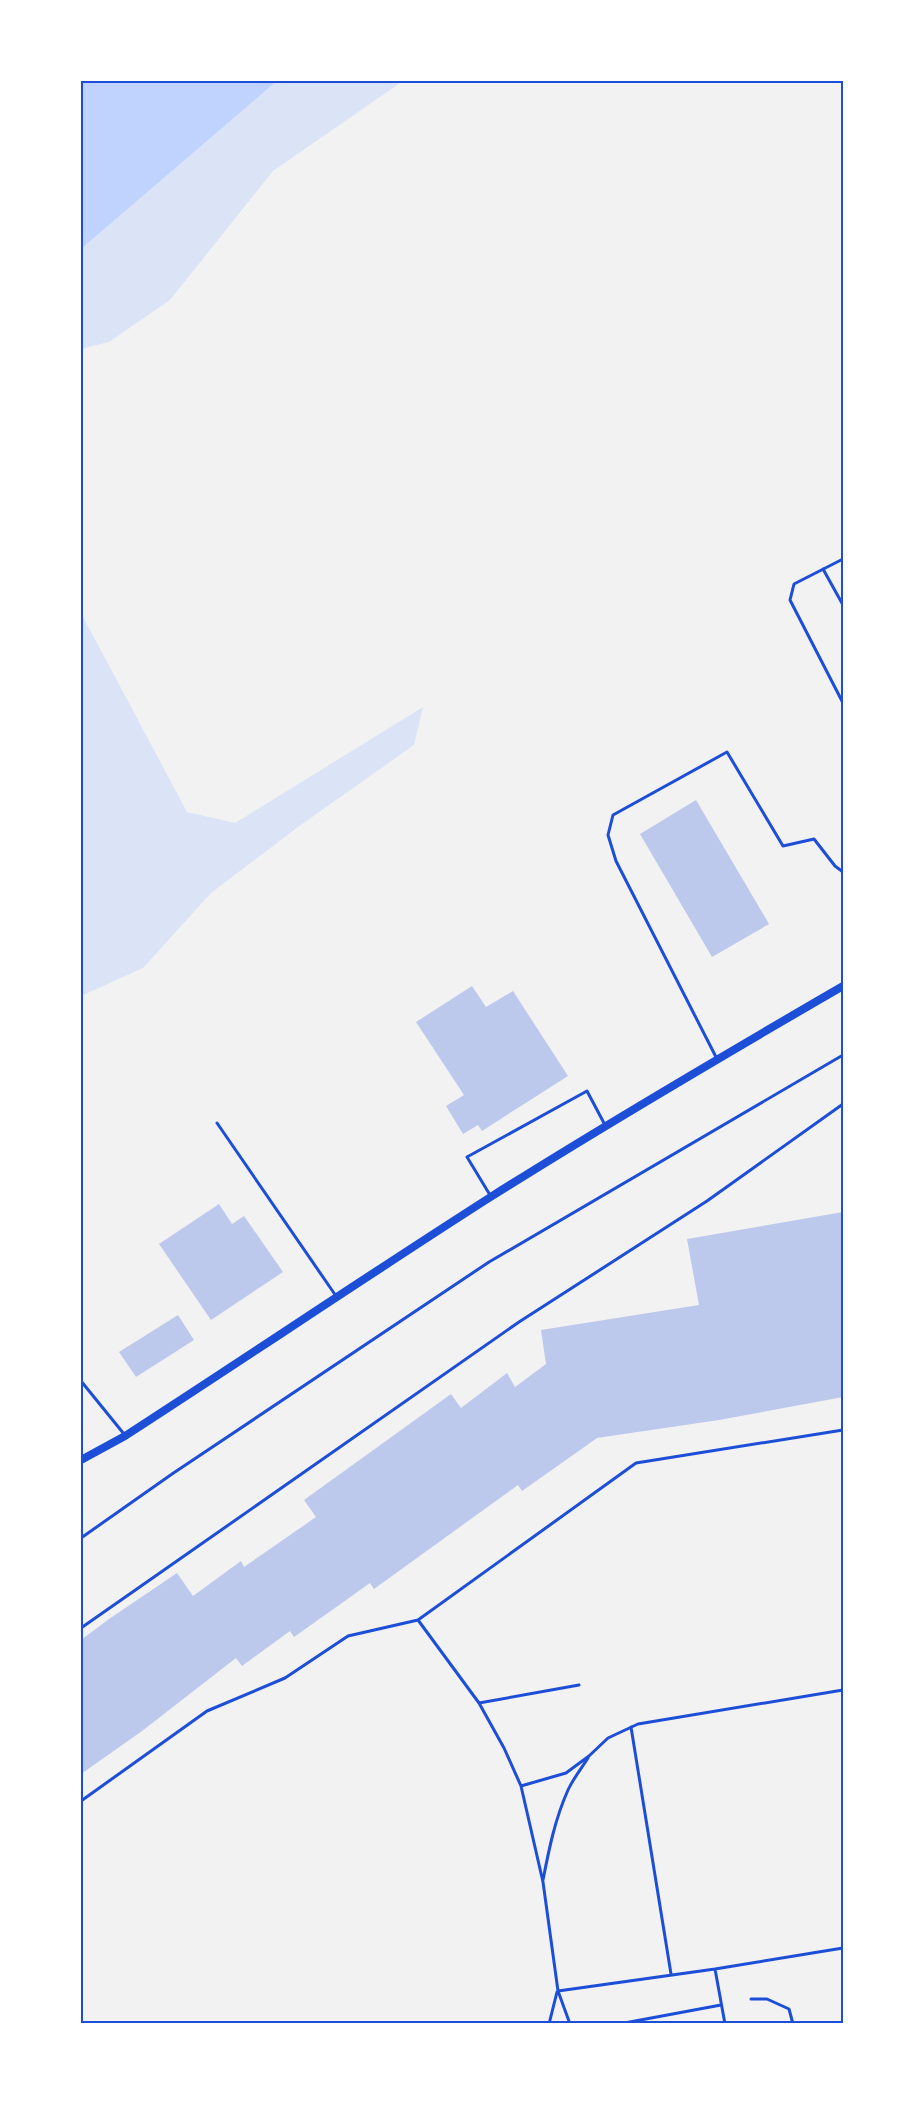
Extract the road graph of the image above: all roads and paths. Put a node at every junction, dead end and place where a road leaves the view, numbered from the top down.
1 (843, 559) edge
2 (823, 569) junction
3 (843, 605) edge
4 (843, 703) edge
5 (843, 873) edge
6 (843, 986) edge
7 (843, 1055) edge
8 (717, 1059) junction
9 (843, 1104) edge
10 (217, 1123) dead end
11 (605, 1125) junction
12 (491, 1197) junction
13 (337, 1298) junction
14 (81, 1381) edge
15 (843, 1430) edge
16 (125, 1436) junction
17 (81, 1460) edge
18 (81, 1538) edge
19 (418, 1620) junction
20 (81, 1628) edge
21 (579, 1685) dead end
22 (843, 1690) edge
23 (479, 1703) junction
24 (631, 1727) junction
25 (589, 1756) junction
26 (521, 1786) junction
27 (81, 1801) edge
28 (543, 1882) junction
29 (843, 1948) edge
30 (715, 1969) junction
31 (671, 1975) junction
32 (558, 1990) junction
33 (752, 1999) dead end
34 (721, 2005) junction
35 (549, 2024) edge
36 (570, 2024) edge
37 (619, 2024) edge
38 (725, 2024) edge
39 (793, 2024) edge

1 - 2 lane
2 - 3 lane
2 - 4 lane
5 - 8 lane
6 - 8 street
7 - 18 path
8 - 11 street
9 - 20 lane
10 - 13 lane
11 - 12 street
11 - 12 lane
12 - 13 street
13 - 16 street
14 - 16 lane
15 - 19 lane
16 - 17 street
19 - 23 lane
19 - 27 lane
21 - 23 lane
22 - 24 lane
23 - 26 lane
24 - 25 lane
24 - 31 lane
25 - 26 lane
25 - 28 lane
26 - 28 lane
28 - 32 lane
29 - 30 lane
30 - 31 lane
30 - 34 lane
31 - 32 lane
32 - 35 lane
32 - 36 lane
33 - 39 lane
34 - 37 lane
34 - 38 lane

